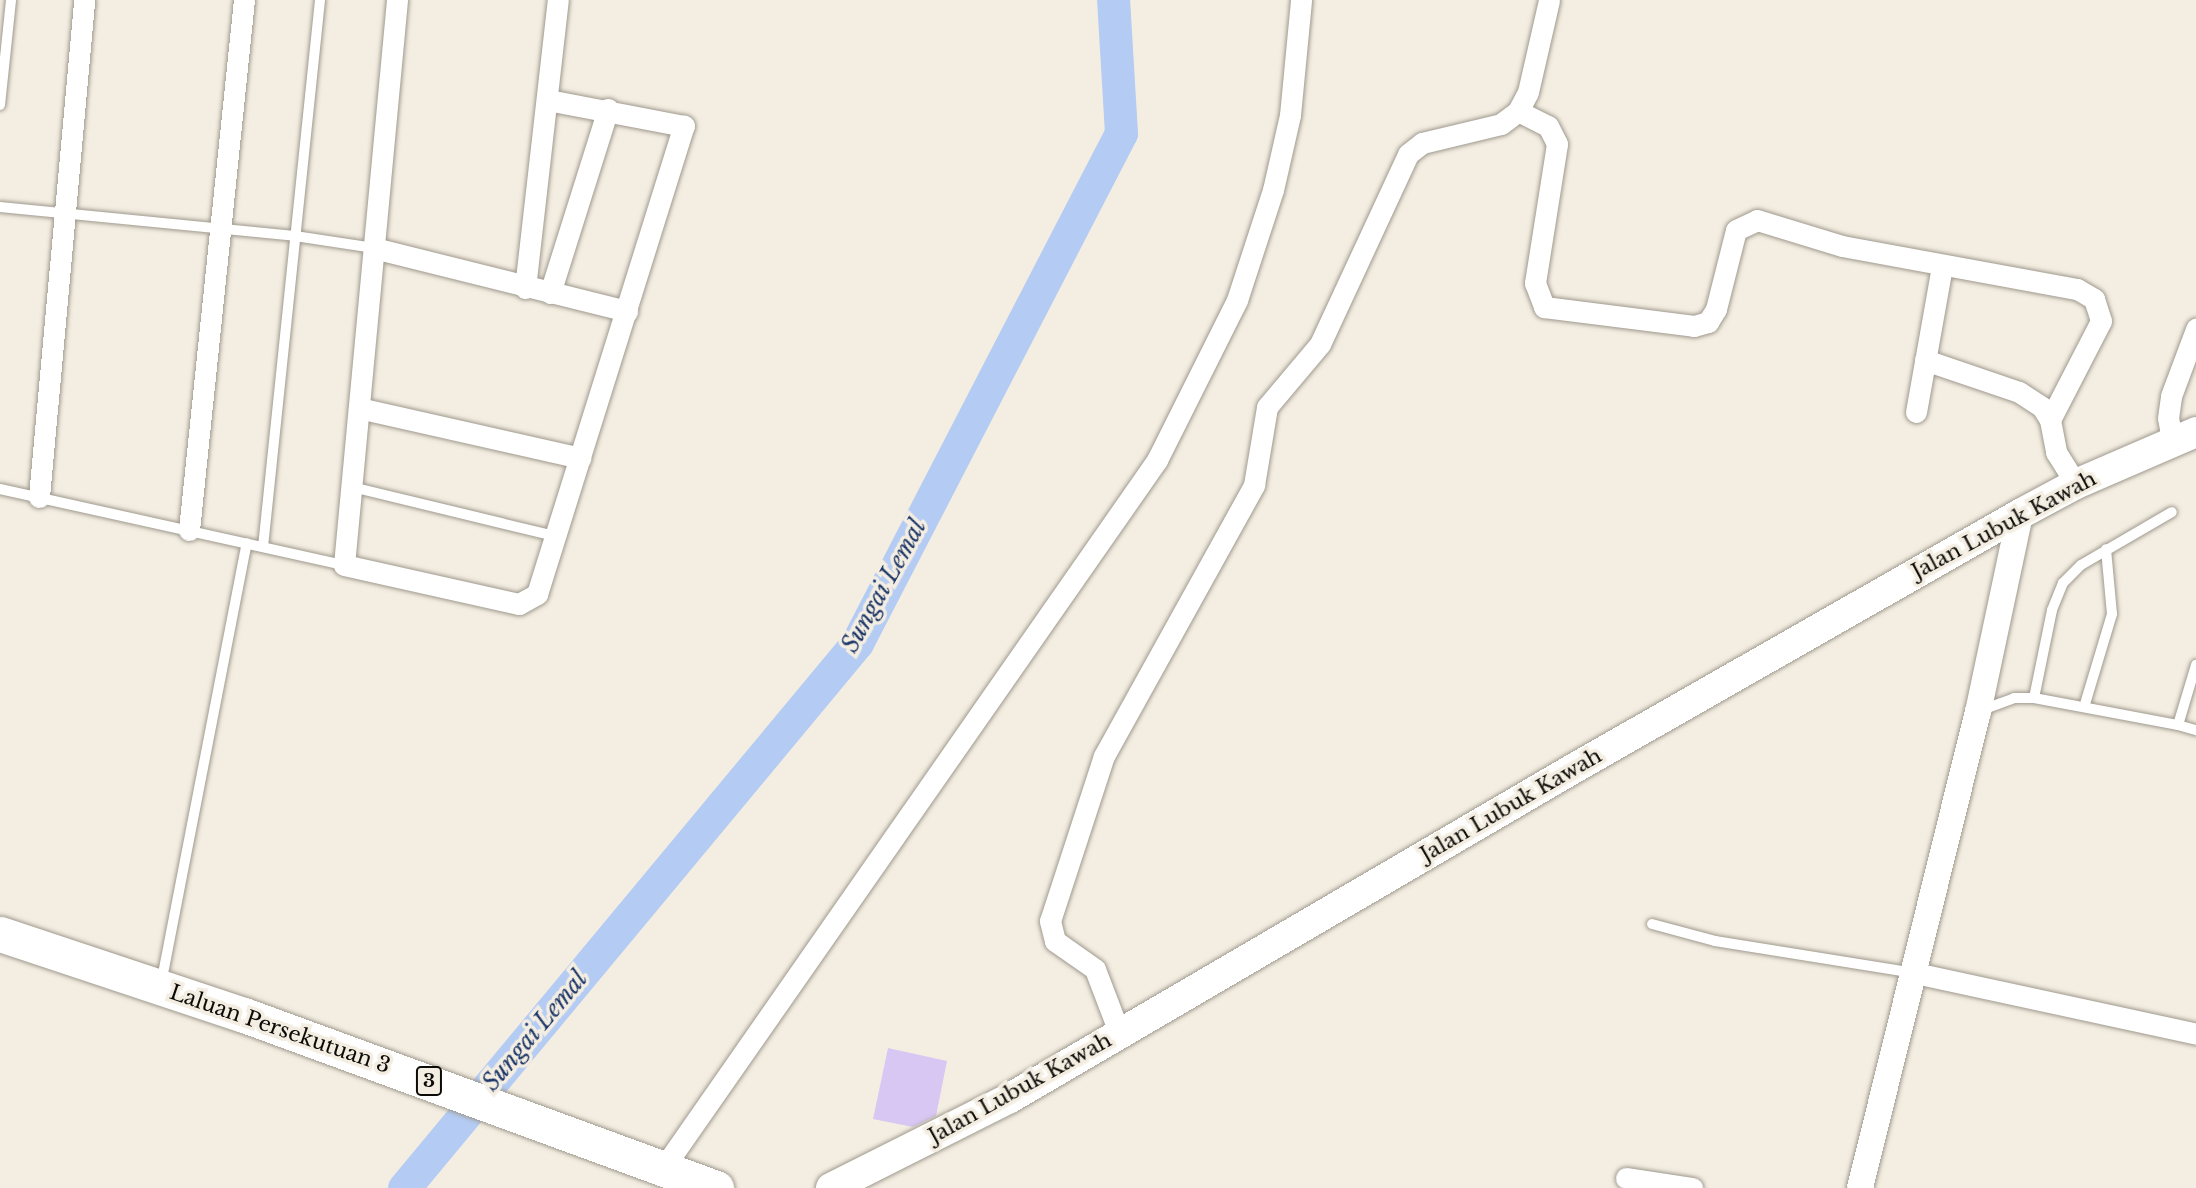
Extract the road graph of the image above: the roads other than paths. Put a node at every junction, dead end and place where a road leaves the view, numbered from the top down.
1 (11, 0) edge
2 (84, 0) edge
3 (244, 0) edge
4 (320, 0) edge
5 (397, 0) edge
6 (558, 0) edge
7 (1301, 0) edge
8 (1549, 0) edge
9 (548, 100) junction
10 (0, 105) edge
11 (608, 109) junction
12 (1518, 111) junction
13 (0, 207) edge
14 (65, 214) junction
15 (220, 229) junction
16 (295, 236) junction
17 (374, 248) junction
18 (1942, 266) junction
19 (525, 288) junction
20 (550, 293) junction
21 (627, 311) junction
22 (2196, 329) edge
23 (1925, 360) junction
24 (359, 408) junction
25 (1916, 412) dead end
26 (2050, 421) junction
27 (2184, 436) edge
28 (580, 458) junction
29 (2076, 484) junction
30 (352, 486) junction
31 (0, 489) edge
32 (39, 497) junction
33 (2172, 512) dead end
34 (2020, 514) junction
35 (189, 530) junction
36 (555, 536) junction
37 (247, 543) junction
38 (262, 547) junction
39 (2106, 549) junction
40 (344, 565) junction
41 (2196, 665) edge
42 (2034, 698) junction
43 (2085, 704) junction
44 (1978, 712) junction
45 (2178, 725) junction
46 (2196, 730) edge
47 (1652, 923) dead end
48 (0, 933) edge
49 (1915, 973) junction
50 (160, 987) junction
51 (1119, 1032) junction
52 (2196, 1034) edge
53 (664, 1167) junction
54 (1626, 1178) dead end
55 (716, 1188) edge
56 (831, 1188) edge
57 (1692, 1188) edge
58 (1860, 1188) edge

1 - 10 lane
2 - 14 street
3 - 15 street
4 - 16 lane
5 - 17 street
6 - 9 street
7 - 53 street
8 - 12 street
9 - 11 street
9 - 19 street
11 - 20 street
11 - 21 street
12 - 18 street
12 - 51 street
13 - 14 lane
14 - 15 lane
14 - 32 street
15 - 16 lane
15 - 35 street
16 - 17 lane
16 - 38 lane
17 - 19 street
17 - 24 street
18 - 23 street
18 - 26 street
19 - 20 street
20 - 21 street
21 - 28 street
22 - 27 street
23 - 25 street
23 - 26 street
24 - 28 street
24 - 30 street
26 - 29 street
27 - 29 main road, Jalan Lubuk Kawah
28 - 36 street
29 - 34 main road, Jalan Lubuk Kawah
30 - 36 lane
30 - 40 street
31 - 32 lane
32 - 35 lane
33 - 39 lane
34 - 44 street
34 - 51 main road, Jalan Lubuk Kawah
35 - 37 lane
36 - 40 street
37 - 38 lane
37 - 50 lane
38 - 40 lane
39 - 42 lane
39 - 43 lane
41 - 45 lane
42 - 43 lane
42 - 44 lane
43 - 45 lane
44 - 49 street
45 - 46 lane
47 - 49 lane
48 - 50 highway, Laluan Persekutuan 3 / 3
49 - 52 street
49 - 58 street
50 - 53 highway, Laluan Persekutuan 3 / 3
51 - 56 main road, Jalan Lubuk Kawah
53 - 55 highway, Laluan Persekutuan 3 / 3
54 - 57 street

